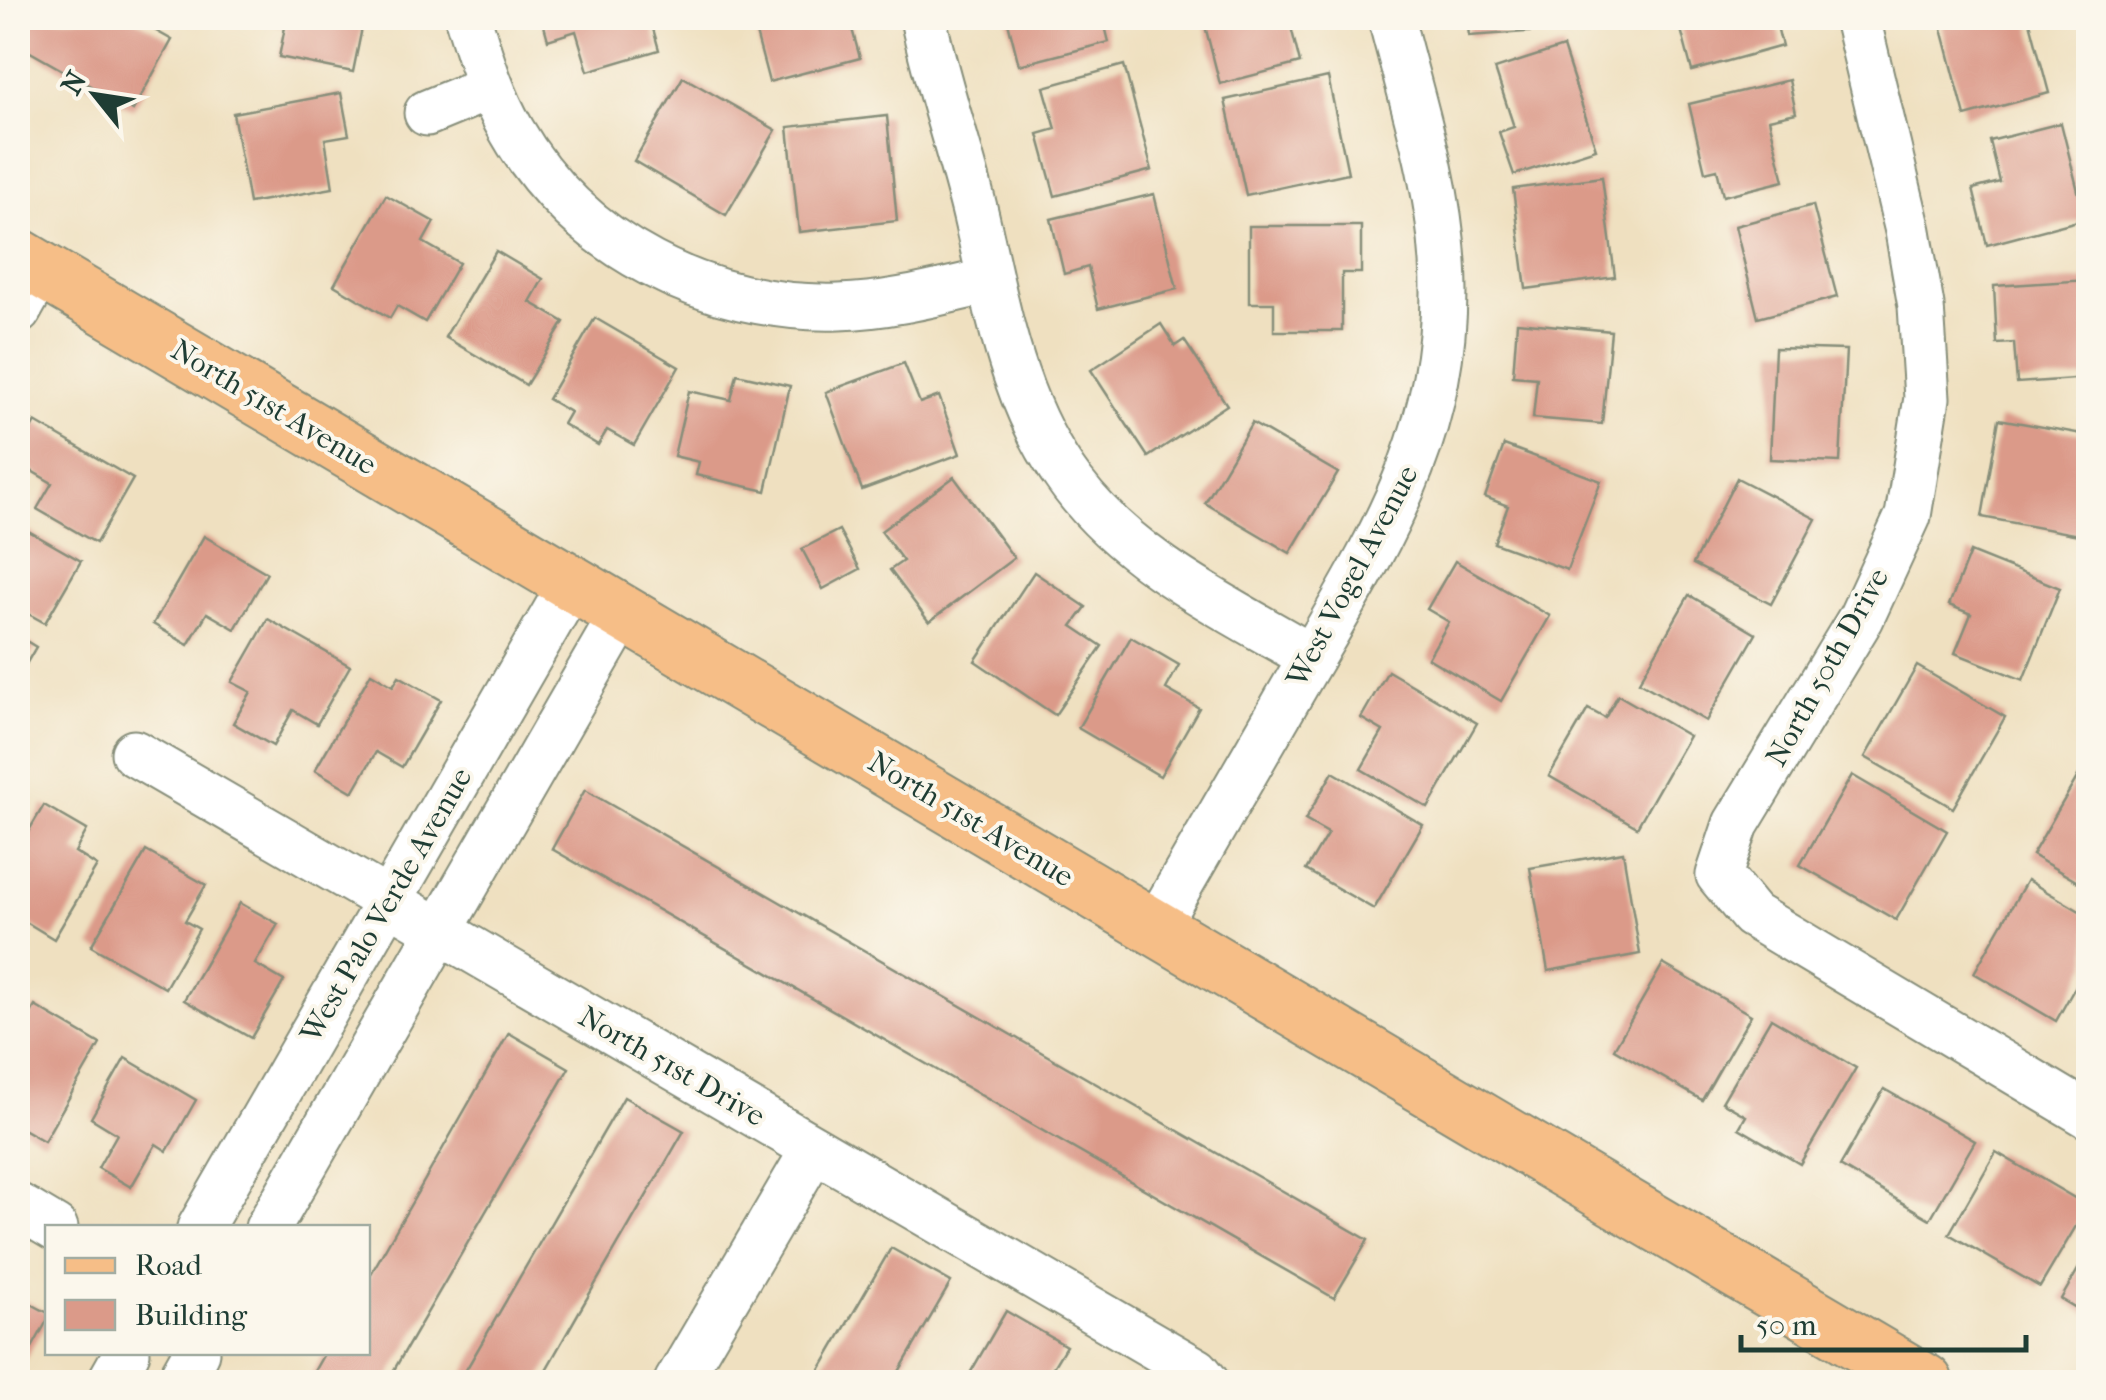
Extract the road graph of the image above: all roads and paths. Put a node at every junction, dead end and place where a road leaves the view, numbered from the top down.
1 (468, 18) edge
2 (924, 18) edge
3 (1391, 18) edge
4 (1857, 18) edge
5 (490, 88) junction
6 (427, 113) dead end
7 (25, 279) edge
8 (989, 281) junction
9 (572, 583) junction
10 (623, 613) junction
11 (1312, 658) junction
12 (134, 753) dead end
13 (389, 901) junction
14 (1155, 928) junction
15 (440, 931) junction
16 (2088, 1112) edge
17 (814, 1148) junction
18 (18, 1206) edge
19 (50, 1225) edge
20 (202, 1225) edge
21 (270, 1225) edge
22 (125, 1355) edge
23 (194, 1355) edge
24 (1197, 1379) edge
25 (110, 1382) edge
26 (179, 1382) edge
27 (677, 1382) edge
28 (1925, 1382) edge

1 - 5 street
2 - 8 street
3 - 11 street, West Vogel Avenue
4 - 16 street, North 50th Drive
5 - 6 street
5 - 8 street
7 - 9 main road, North 51st Avenue
8 - 11 street
9 - 10 main road, North 51st Avenue
9 - 13 street, West Palo Verde Avenue
10 - 14 main road, North 51st Avenue
10 - 15 street, West Palo Verde Avenue
11 - 14 street, West Vogel Avenue
12 - 13 street, North 51st Drive
13 - 15 street, North 51st Drive
13 - 20 street, West Palo Verde Avenue
14 - 28 main road, North 51st Avenue
15 - 17 street, North 51st Drive
15 - 21 street, West Palo Verde Avenue
17 - 24 street, North 51st Drive
17 - 27 street
18 - 19 street
22 - 25 street
23 - 26 street

